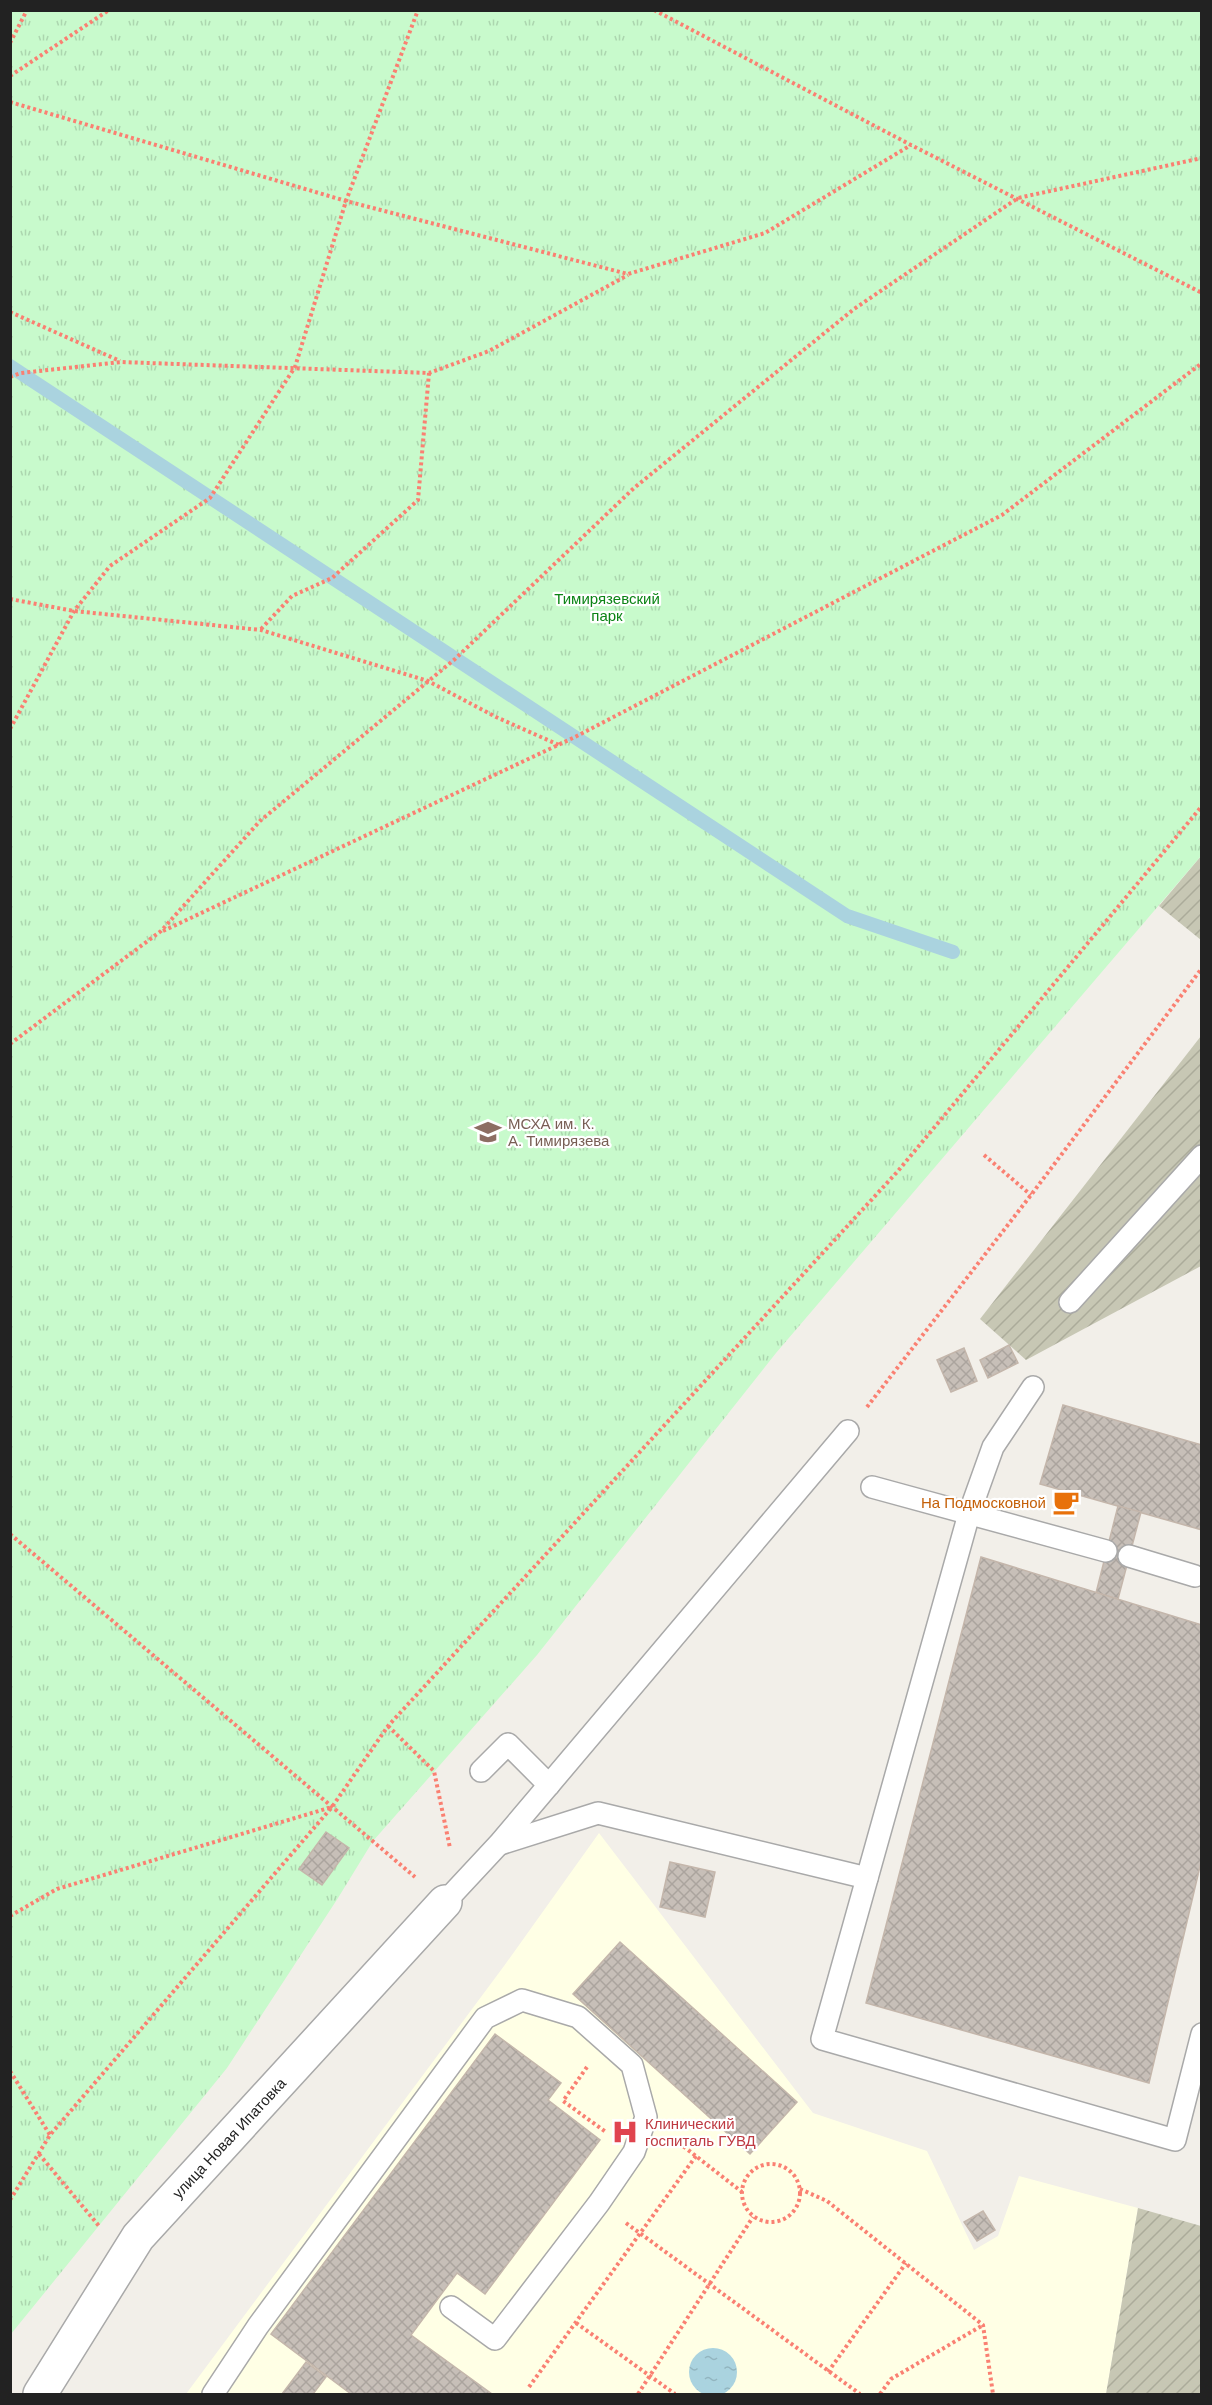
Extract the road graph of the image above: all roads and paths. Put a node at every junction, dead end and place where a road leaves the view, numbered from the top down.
1 (27, 10) edge
2 (109, 10) edge
3 (418, 10) edge
4 (654, 10) edge
5 (10, 43) edge
6 (10, 76) edge
7 (10, 102) edge
8 (911, 145) junction
9 (1202, 159) edge
10 (1018, 198) junction
11 (346, 201) junction
12 (628, 274) junction
13 (1202, 293) edge
14 (10, 312) edge
15 (121, 362) junction
16 (1202, 363) edge
17 (295, 367) junction
18 (429, 373) junction
19 (10, 376) edge
20 (10, 599) edge
21 (74, 611) junction
22 (261, 630) junction
23 (428, 681) junction
24 (10, 729) edge
25 (560, 745) junction
26 (1202, 806) edge
27 (161, 931) junction
28 (1202, 968) edge
29 (10, 1044) edge
30 (984, 1155) dead end
31 (1202, 1156) edge
32 (1031, 1195) junction
33 (1070, 1302) dead end
34 (1033, 1386) dead end
35 (848, 1431) joint
36 (872, 1487) dead end
37 (969, 1514) junction
38 (10, 1534) edge
39 (1106, 1551) dead end
40 (1129, 1556) dead end
41 (1196, 1576) dead end
42 (388, 1726) junction
43 (482, 1771) dead end
44 (549, 1785) junction
45 (332, 1807) junction
46 (499, 1844) junction
47 (468, 1878) junction
48 (867, 1878) junction
49 (445, 1902) junction
50 (10, 1916) edge
51 (1202, 2034) edge
52 (605, 2041) junction
53 (10, 2071) edge
54 (646, 2117) junction
55 (50, 2135) junction
56 (634, 2152) junction
57 (39, 2153) junction
58 (696, 2156) junction
59 (800, 2189) junction
60 (741, 2192) junction
61 (10, 2200) edge
62 (599, 2203) junction
63 (753, 2217) junction
64 (640, 2234) junction
65 (138, 2236) junction
66 (906, 2263) junction
67 (709, 2284) junction
68 (451, 2307) dead end
69 (576, 2323) junction
70 (983, 2325) junction
71 (828, 2372) junction
72 (650, 2376) junction
73 (529, 2387) dead end
74 (40, 2394) edge
75 (213, 2394) edge
76 (638, 2394) edge
77 (675, 2394) edge
78 (860, 2394) edge
79 (880, 2394) edge
80 (993, 2394) edge

1 - 5 path
2 - 6 path
3 - 11 path
4 - 8 path
7 - 11 path
8 - 10 path
8 - 12 path
9 - 10 path
10 - 13 path
10 - 23 path
11 - 12 path
11 - 17 path
12 - 18 path
14 - 15 path
15 - 17 path
15 - 19 path
16 - 25 path
17 - 18 path
17 - 21 path
18 - 22 path
20 - 21 path
21 - 22 path
21 - 24 path
22 - 23 path
23 - 25 path
23 - 27 path
25 - 27 path
26 - 42 path
27 - 29 path
28 - 32 path
30 - 32 path
31 - 33 lane
32 - 35 path
34 - 37 lane
35 - 44 lane
36 - 37 lane
37 - 39 lane
37 - 48 lane
38 - 45 path
40 - 41 lane
42 - 45 path
42 - 47 path
43 - 44 lane
44 - 46 lane
45 - 49 path
45 - 50 path
45 - 55 path
46 - 47 lane
46 - 48 lane
47 - 49 lane
48 - 51 lane
49 - 65 street, улица Новая Ипатовка
52 - 54 lane
52 - 56 path
52 - 75 lane
53 - 55 path
54 - 56 lane
54 - 58 path
55 - 57 path
56 - 62 lane
57 - 61 path
57 - 65 path
58 - 60 path
58 - 64 path
59 - 60 path
59 - 63 path
59 - 66 path
60 - 63 path
62 - 64 path
62 - 68 lane
63 - 67 path
64 - 67 path
64 - 69 path
65 - 74 street, улица Новая Ипатовка
66 - 70 path
66 - 71 path
67 - 71 path
67 - 72 path
69 - 72 path
69 - 73 path
70 - 79 path
70 - 80 path
71 - 78 path
72 - 76 path
72 - 77 path

